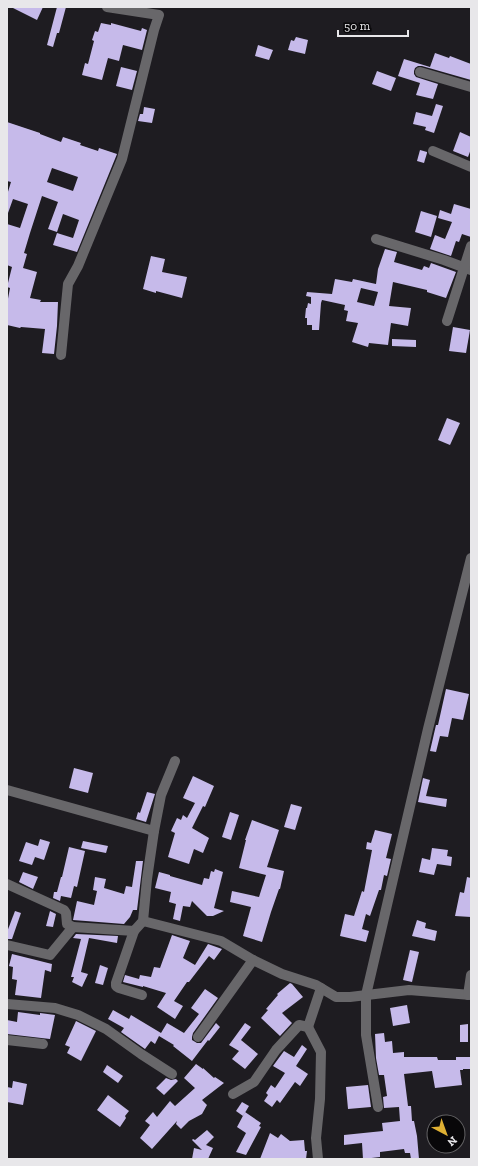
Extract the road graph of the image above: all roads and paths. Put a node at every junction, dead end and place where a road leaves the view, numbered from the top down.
1 (108, 7) edge
2 (420, 72) dead end
3 (471, 87) edge
4 (433, 151) dead end
5 (471, 167) edge
6 (376, 239) dead end
7 (471, 246) edge
8 (468, 269) edge
9 (447, 321) dead end
10 (60, 355) dead end
11 (471, 558) edge
12 (175, 761) dead end
13 (7, 790) edge
14 (154, 831) junction
15 (7, 884) edge
16 (143, 921) junction
17 (73, 927) junction
18 (134, 932) junction
19 (8, 949) edge
20 (253, 960) junction
21 (471, 975) edge
22 (321, 988) junction
23 (142, 995) dead end
24 (366, 995) junction
25 (469, 995) edge
26 (7, 1004) edge
27 (308, 1027) junction
28 (198, 1037) dead end
29 (7, 1040) edge
30 (43, 1044) dead end
31 (172, 1074) dead end
32 (233, 1094) dead end
33 (378, 1107) dead end
34 (318, 1159) edge

1 - 10 street
2 - 3 street
4 - 5 street
6 - 8 street
7 - 8 street
8 - 9 street
11 - 24 street
12 - 14 street
13 - 14 street
14 - 16 street
15 - 17 street
16 - 18 street
16 - 20 street
17 - 18 street
17 - 19 street
18 - 23 street
20 - 22 street
20 - 28 street
21 - 25 street
22 - 24 street
22 - 27 street
24 - 25 street
24 - 33 street
26 - 31 street
27 - 32 street
27 - 34 street
29 - 30 street

